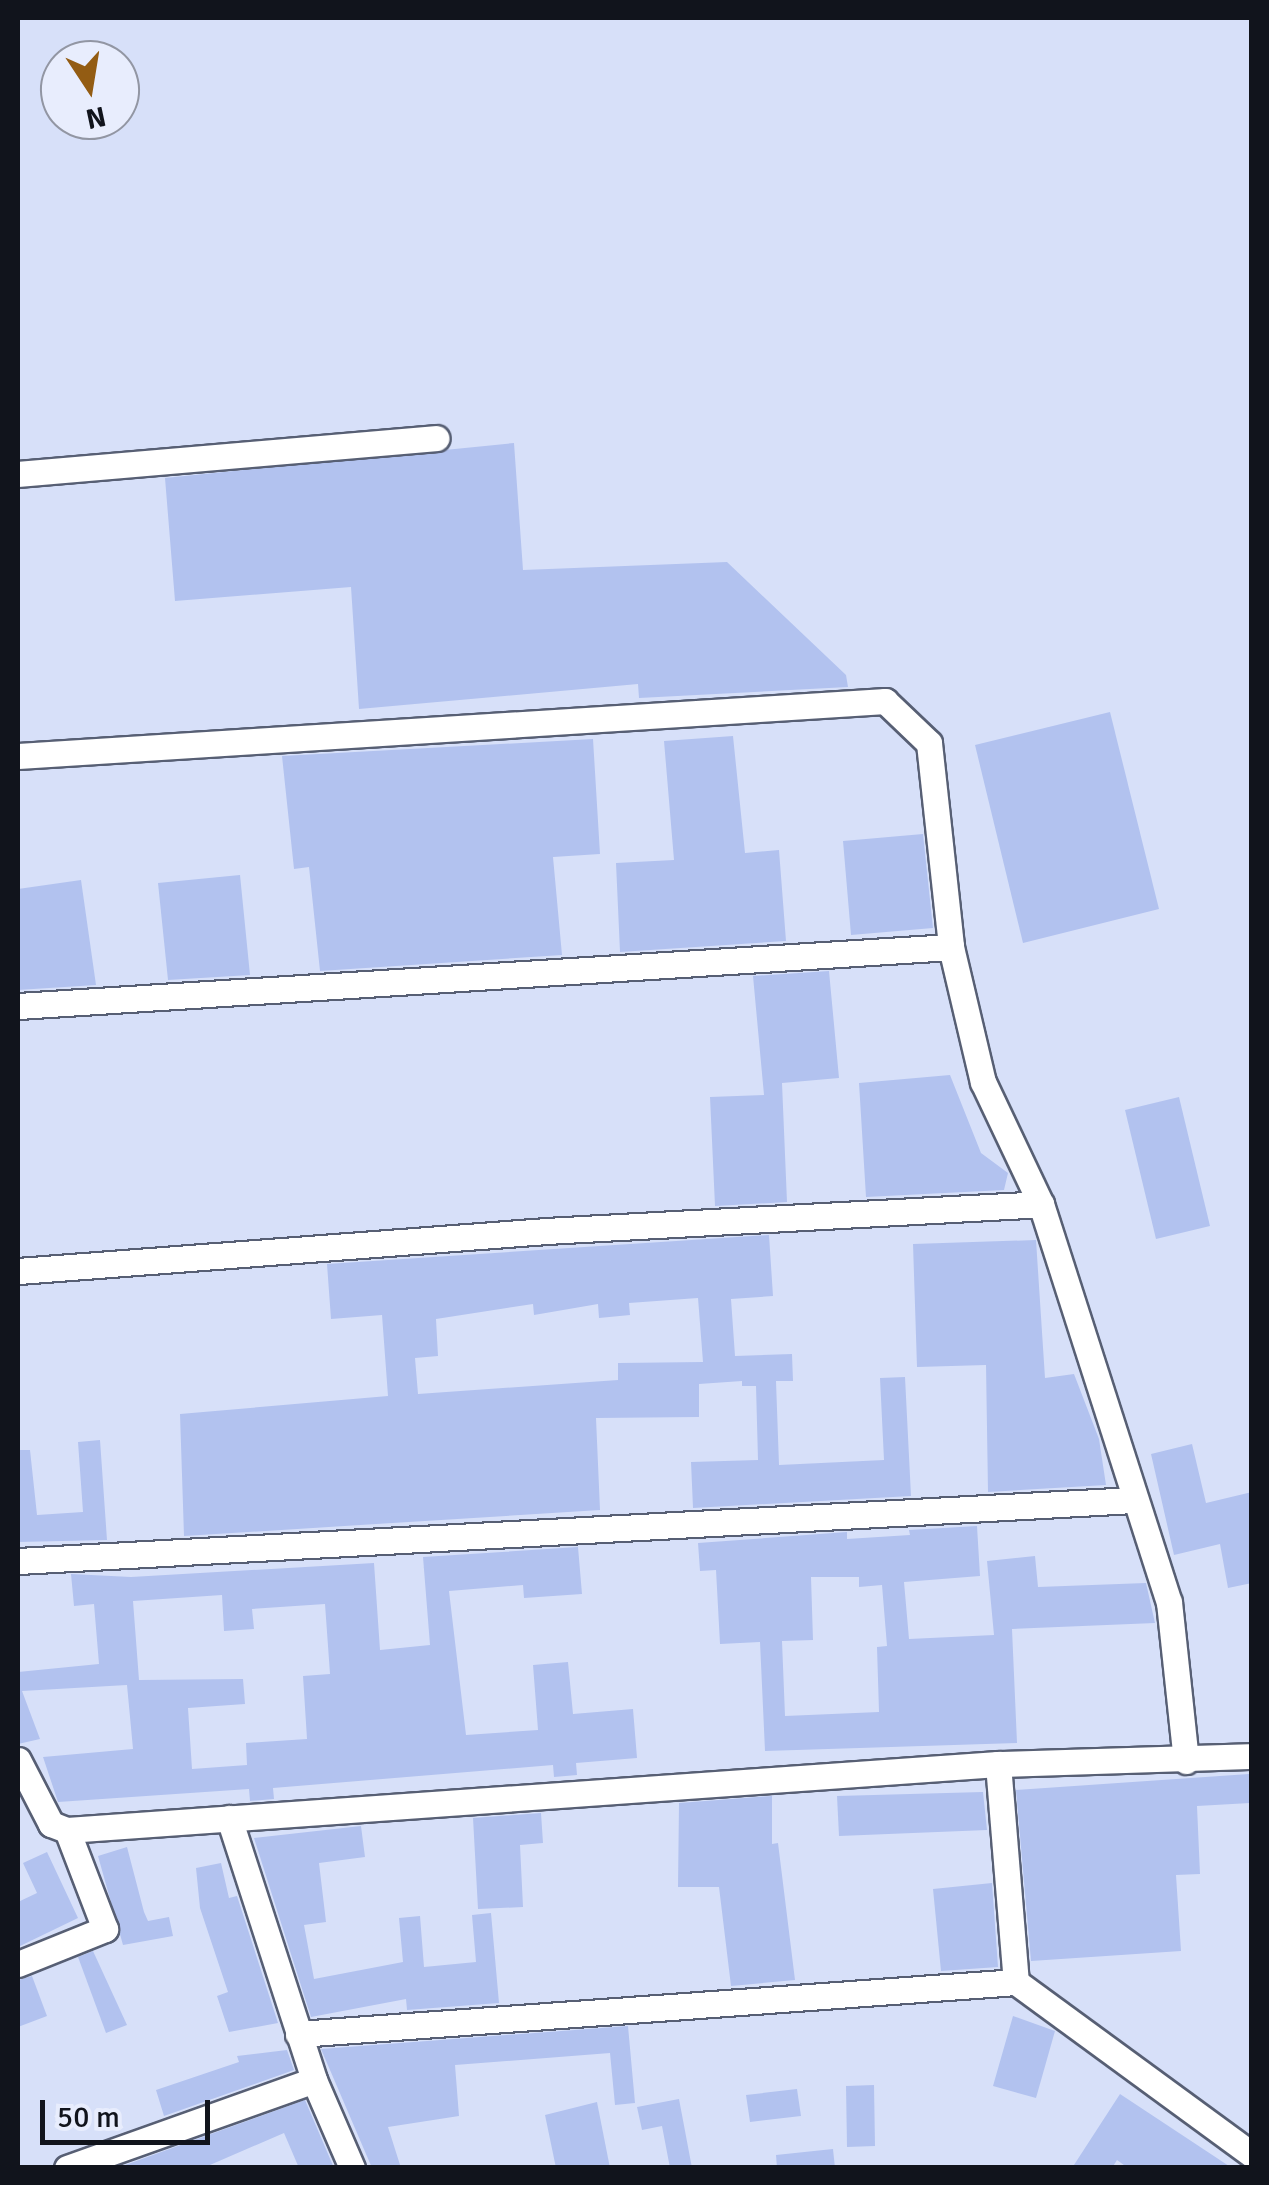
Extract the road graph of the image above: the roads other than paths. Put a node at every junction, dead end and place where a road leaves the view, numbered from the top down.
1 (436, 438) dead end
2 (18, 474) edge
3 (18, 756) edge
4 (951, 947) junction
5 (18, 1006) edge
6 (1041, 1204) junction
7 (18, 1271) edge
8 (1132, 1500) junction
9 (18, 1561) edge
10 (1252, 1756) edge
11 (18, 1760) edge
12 (1186, 1761) junction
13 (998, 1764) junction
14 (230, 1818) junction
15 (67, 1830) junction
16 (18, 1964) edge
17 (1016, 1982) junction
18 (298, 2034) junction
19 (314, 2080) junction
20 (1252, 2156) edge
21 (67, 2168) edge
22 (352, 2168) edge

1 - 2 street
3 - 4 street
4 - 5 street
4 - 6 street
6 - 7 street
6 - 8 street
8 - 9 street
8 - 12 street
10 - 12 street
11 - 15 street
12 - 13 street
13 - 14 street
13 - 17 street
14 - 15 street
14 - 18 street
15 - 16 street
17 - 18 street
17 - 20 street
18 - 19 street
19 - 21 street
19 - 22 street

